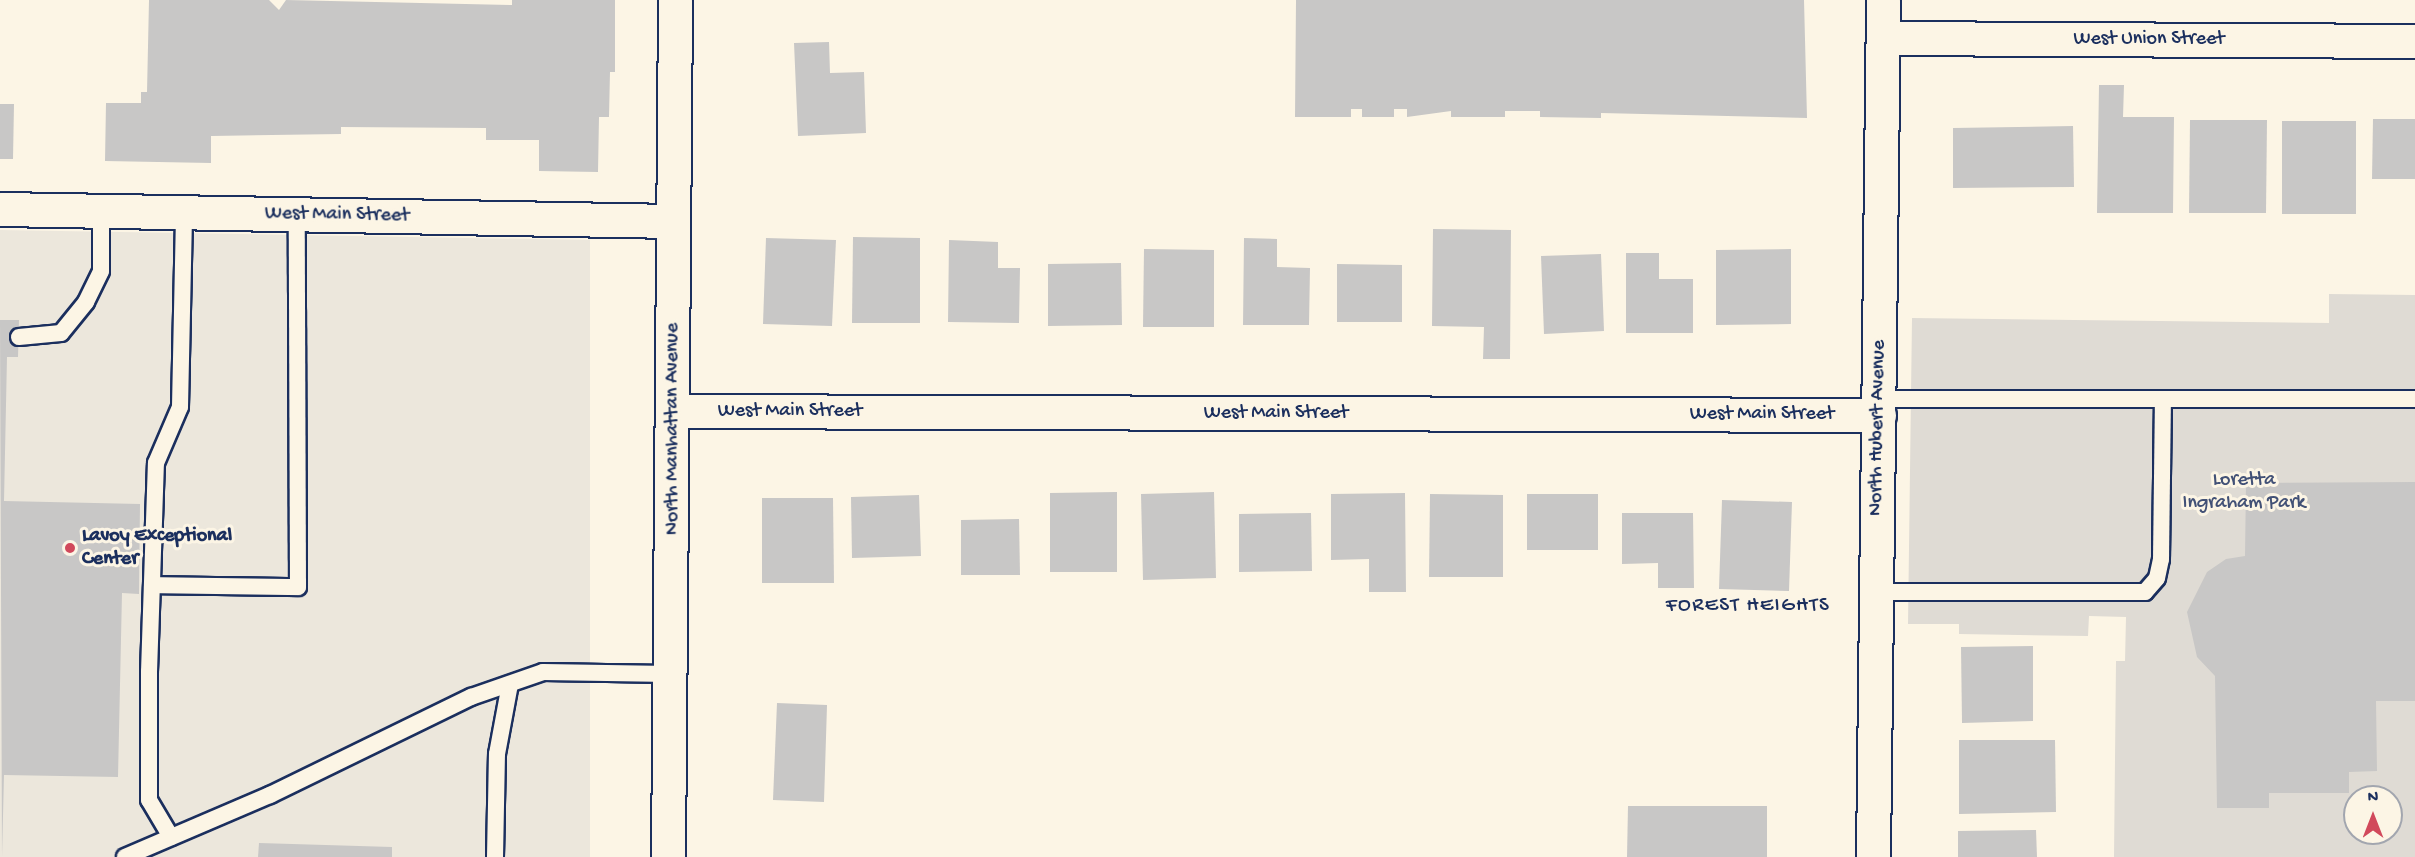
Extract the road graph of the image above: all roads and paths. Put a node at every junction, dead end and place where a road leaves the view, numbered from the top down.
1 (675, 0) edge
2 (1883, 0) edge
3 (1884, 38) junction
4 (2415, 41) edge
5 (0, 209) edge
6 (101, 211) junction
7 (184, 212) junction
8 (297, 214) junction
9 (673, 221) junction
10 (19, 338) dead end
11 (2163, 399) junction
12 (2415, 399) edge
13 (1879, 407) junction
14 (673, 411) junction
15 (152, 585) junction
16 (1876, 592) junction
17 (670, 674) junction
18 (510, 684) junction
19 (171, 837) junction
20 (124, 857) edge
21 (495, 857) edge
22 (668, 857) edge
23 (1873, 857) edge

1 - 9 street, North Manhattan Avenue
2 - 3 street, North Hubert Avenue
3 - 4 street, West Union Street
3 - 13 street, North Hubert Avenue
5 - 6 street, West Main Street
6 - 7 street, West Main Street
6 - 10 lane
7 - 8 street, West Main Street
7 - 15 lane
8 - 9 street, West Main Street
8 - 15 lane
9 - 14 street, North Manhattan Avenue
11 - 12 lane
11 - 13 lane
11 - 16 lane
13 - 14 street, West Main Street
13 - 16 street, North Hubert Avenue
14 - 17 street, North Manhattan Avenue
15 - 19 lane
16 - 23 street, North Hubert Avenue
17 - 18 lane
17 - 22 street, North Manhattan Avenue
18 - 19 lane
18 - 21 lane
19 - 20 lane

